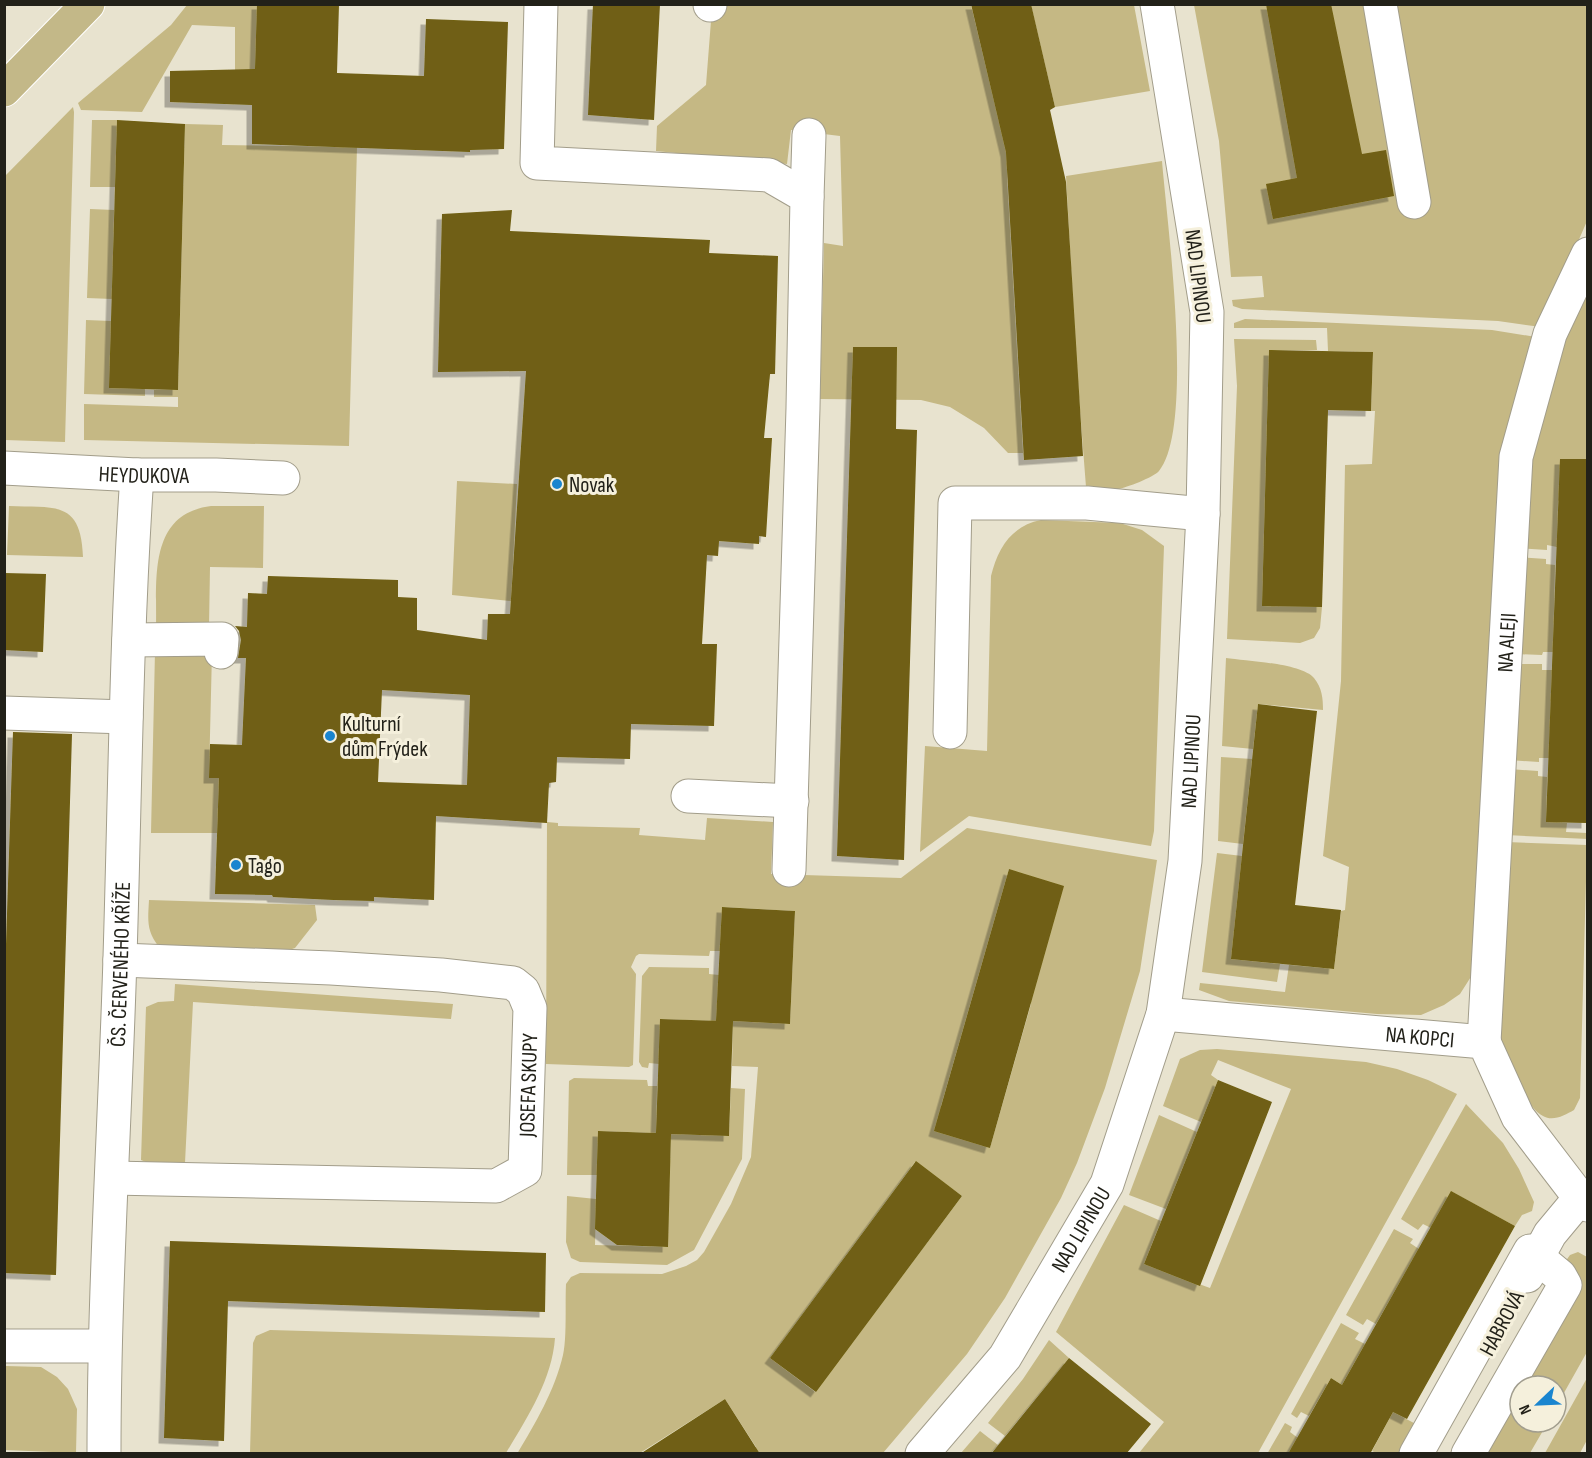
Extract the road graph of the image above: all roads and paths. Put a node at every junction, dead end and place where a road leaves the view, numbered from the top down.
1 (88, 4) edge
2 (541, 4) edge
3 (1157, 4) edge
4 (1380, 4) edge
5 (4, 90) edge
6 (810, 135) dead end
7 (807, 197) junction
8 (1414, 202) dead end
9 (1587, 254) edge
10 (4, 468) edge
11 (137, 475) junction
12 (283, 478) dead end
13 (1203, 514) junction
14 (129, 640) junction
15 (221, 652) dead end
16 (4, 713) edge
17 (126, 717) junction
18 (950, 732) dead end
19 (688, 796) dead end
20 (792, 801) junction
21 (789, 870) dead end
22 (120, 960) junction
23 (1163, 1014) junction
24 (1484, 1042) junction
25 (112, 1178) junction
26 (1584, 1202) edge
27 (1537, 1256) junction
28 (4, 1346) edge
29 (104, 1346) junction
30 (104, 1454) edge
31 (922, 1454) edge
32 (1416, 1454) edge
33 (1432, 1454) edge
34 (1468, 1454) edge

1 - 5 main road
2 - 7 street
3 - 13 street, NAD LIPINOU
4 - 8 street
6 - 7 street
7 - 20 street
9 - 24 street, NA ALEJI
10 - 11 street, HEYDUKOVA
11 - 12 street, HEYDUKOVA
11 - 14 street, ČS. ČERVENÉHO KŘÍŽE
13 - 18 street
13 - 23 street, NAD LIPINOU
14 - 15 street
14 - 17 street, ČS. ČERVENÉHO KŘÍŽE
16 - 17 street
17 - 22 street, ČS. ČERVENÉHO KŘÍŽE
19 - 20 street
20 - 21 street
22 - 25 street, ČS. ČERVENÉHO KŘÍŽE
22 - 25 street, JOSEFA SKUPY
23 - 24 street, NA KOPCI
23 - 31 street, NAD LIPINOU
24 - 26 street, NA KOPCI
25 - 29 street, ČS. ČERVENÉHO KŘÍŽE
26 - 27 street, HABROVÁ
27 - 32 street
27 - 33 street, HABROVÁ
27 - 34 street
28 - 29 street
29 - 30 street, ČS. ČERVENÉHO KŘÍŽE

